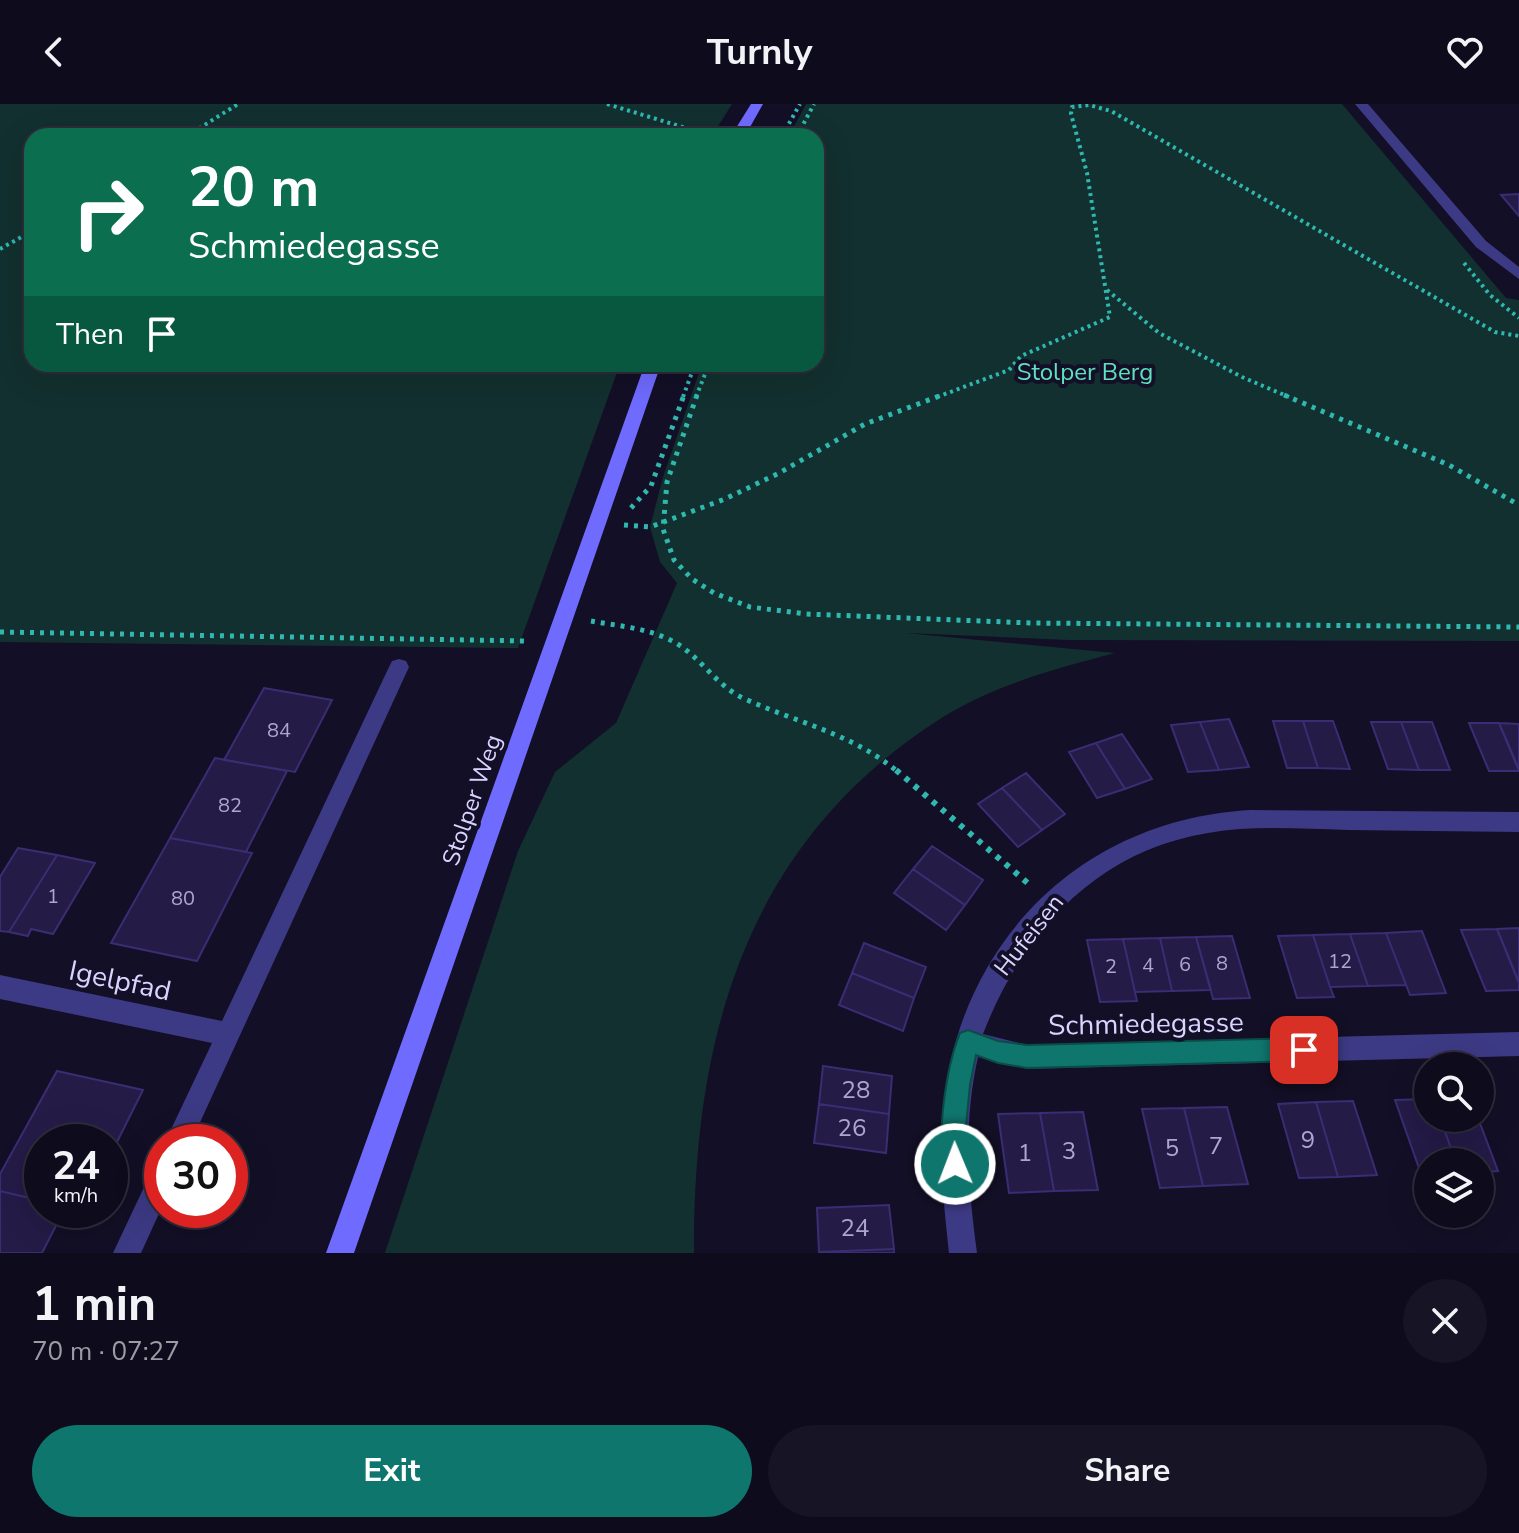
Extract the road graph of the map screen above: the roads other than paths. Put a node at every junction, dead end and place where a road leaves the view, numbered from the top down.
1 (757, 104) edge
2 (1361, 104) edge
3 (743, 128) edge
4 (1519, 274) edge
5 (650, 372) edge
6 (399, 667) dead end
7 (1519, 822) edge
8 (0, 987) edge
9 (228, 1034) junction
10 (968, 1041) junction
11 (1519, 1044) edge
12 (186, 1124) edge
13 (144, 1216) edge
14 (127, 1253) edge
15 (340, 1253) edge
16 (963, 1253) edge

1 - 3 street
2 - 4 street
5 - 15 street, Stolper Weg
6 - 9 street
7 - 10 street, Hufeisen
8 - 9 street, Igelpfad
9 - 12 street
10 - 11 street, Schmiedegasse
10 - 16 street, Hufeisen
13 - 14 street

